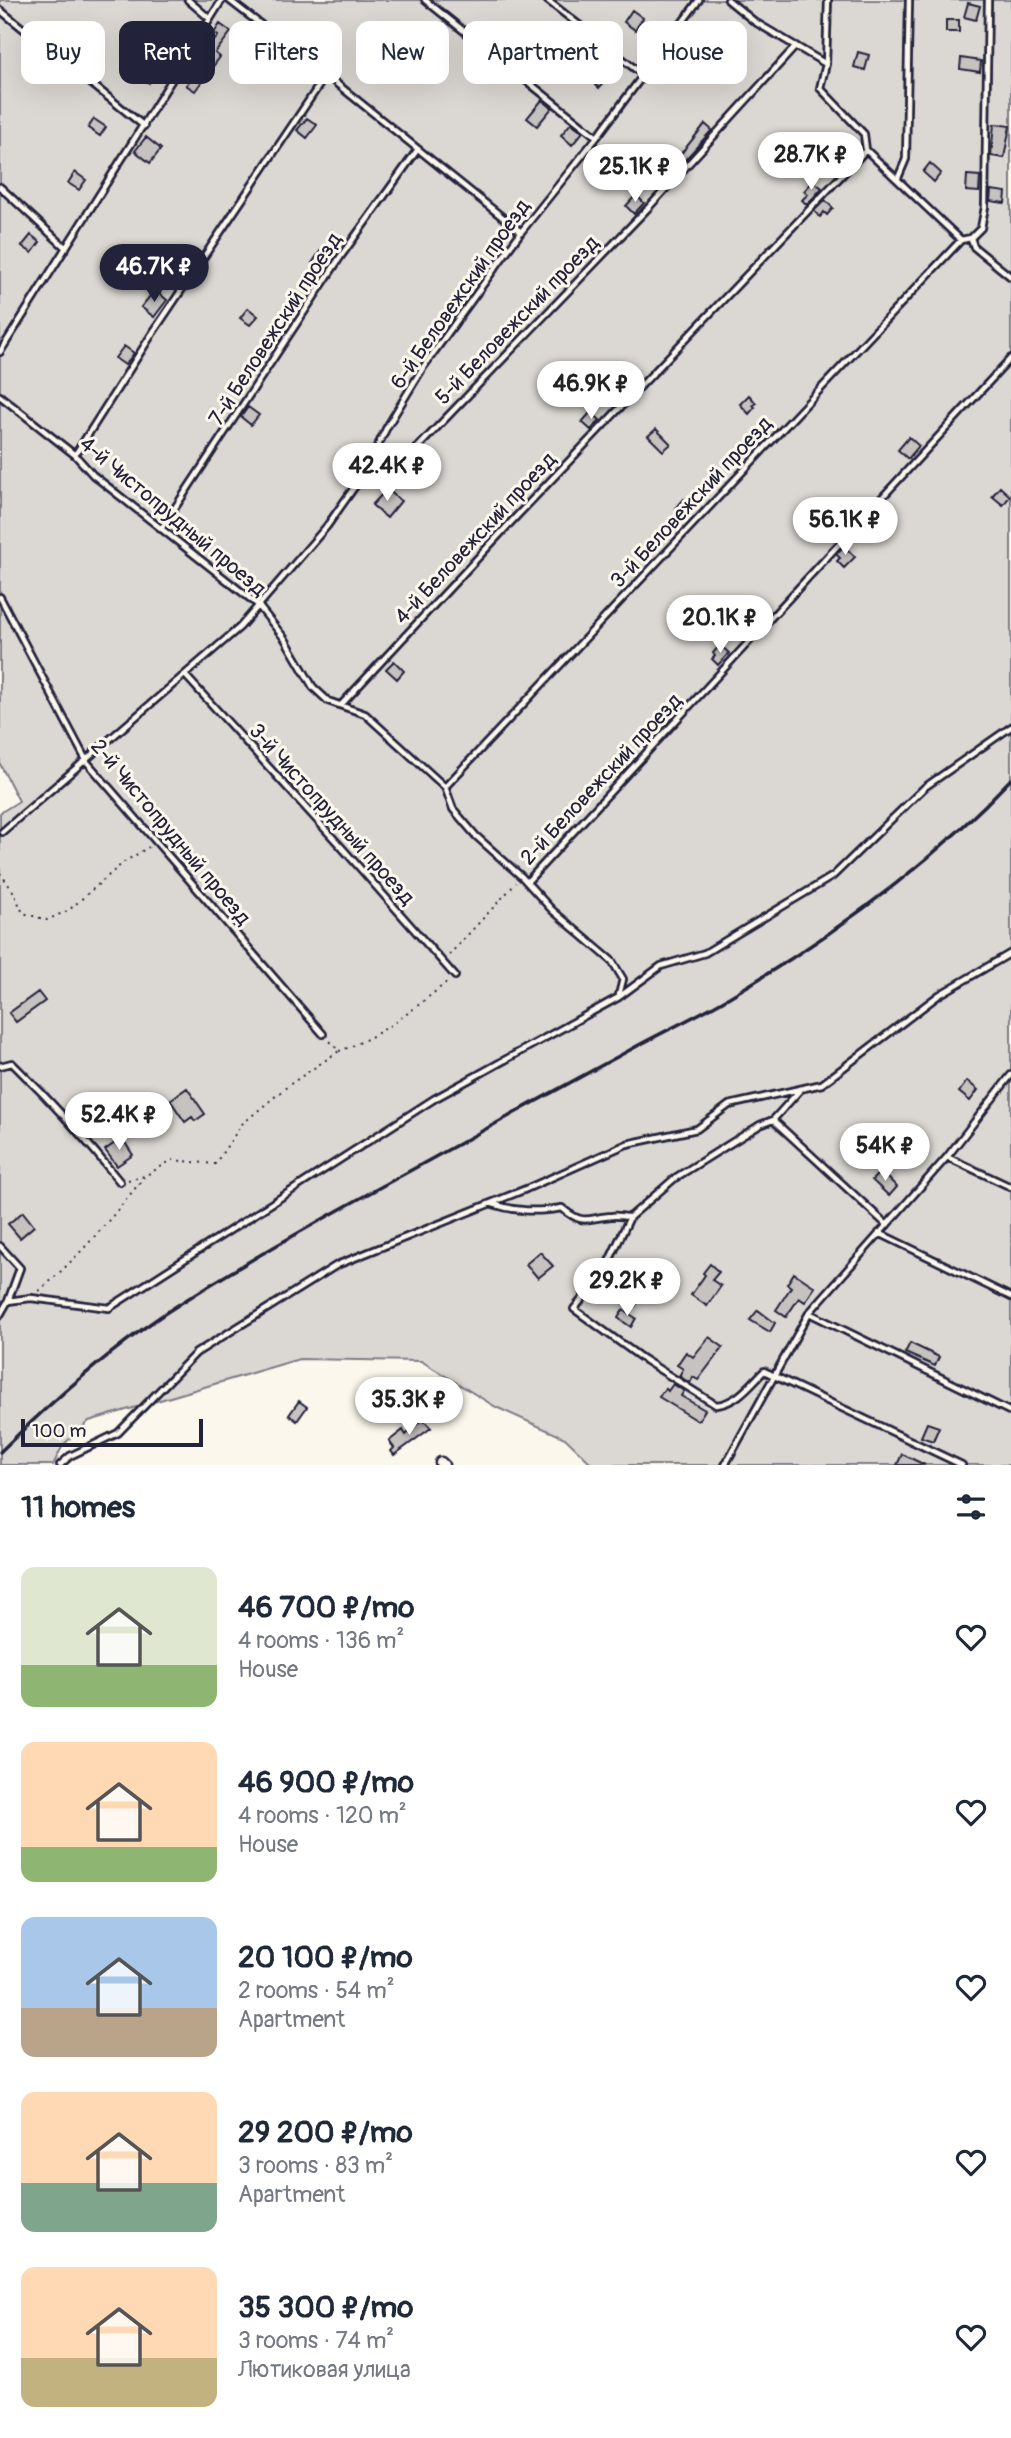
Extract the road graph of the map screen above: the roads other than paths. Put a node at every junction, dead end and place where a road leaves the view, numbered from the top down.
1 (188, 0) edge
2 (222, 0) edge
3 (229, 0) edge
4 (425, 0) edge
5 (547, 0) edge
6 (699, 0) edge
7 (728, 0) edge
8 (828, 0) edge
9 (909, 0) edge
10 (988, 0) edge
11 (0, 10) edge
12 (211, 19) junction
13 (256, 21) edge
14 (683, 21) edge
15 (796, 46) junction
16 (826, 64) junction
17 (637, 70) edge
18 (637, 83) edge
19 (320, 84) edge
20 (337, 84) edge
21 (144, 126) junction
22 (597, 137) junction
23 (418, 149) junction
24 (866, 150) junction
25 (898, 178) junction
26 (0, 187) edge
27 (521, 232) junction
28 (971, 238) junction
29 (961, 240) junction
30 (66, 248) junction
31 (1011, 277) edge
32 (0, 352) edge
33 (1011, 358) edge
34 (0, 396) edge
35 (75, 454) junction
36 (365, 472) junction
37 (161, 529) junction
38 (0, 597) edge
39 (257, 604) junction
40 (185, 675) junction
41 (341, 705) junction
42 (1011, 727) edge
43 (87, 762) junction
44 (445, 787) junction
45 (2, 832) dead end
46 (527, 882) junction
47 (1011, 953) edge
48 (454, 976) road end
49 (619, 997) junction
50 (323, 1034) road end
51 (0, 1066) edge
52 (1011, 1076) edge
53 (801, 1089) junction
54 (773, 1120) junction
55 (947, 1157) junction
56 (120, 1182) road end
57 (1011, 1187) edge
58 (492, 1203) junction
59 (630, 1217) junction
60 (887, 1225) junction
61 (879, 1233) junction
62 (0, 1246) edge
63 (1011, 1297) edge
64 (8, 1301) junction
65 (809, 1313) junction
66 (0, 1315) edge
67 (774, 1374) junction
68 (1011, 1412) edge
69 (60, 1465) edge
70 (725, 1465) edge
71 (961, 1465) edge

1 - 12 lane
2 - 12 lane
3 - 13 lane
4 - 22 lane
5 - 17 lane
6 - 14 lane, 6-й Беловежский проезд
7 - 15 lane
8 - 16 lane
9 - 25 lane
10 - 28 lane
11 - 21 lane
12 - 21 lane
15 - 16 lane
15 - 36 lane, 5-й Беловежский проезд
16 - 24 lane
18 - 22 lane, 6-й Беловежский проезд
19 - 35 lane
20 - 23 lane
21 - 30 lane
22 - 27 lane, 6-й Беловежский проезд
23 - 27 lane
23 - 37 lane, 7-й Беловежский проезд
24 - 25 lane
24 - 41 lane, 4-й Беловежский проезд
25 - 29 lane
26 - 30 lane
27 - 36 lane, 6-й Беловежский проезд
28 - 29 lane
28 - 31 lane
29 - 44 lane, 3-й Беловежский проезд
30 - 32 lane
33 - 46 lane, 2-й Беловежский проезд
34 - 35 lane, 4-й Чистопрудный проезд
35 - 37 lane, 4-й Чистопрудный проезд
36 - 39 lane, 6-й Беловежский проезд
37 - 39 lane, 4-й Чистопрудный проезд
38 - 43 lane, 2-й Чистопрудный проезд
39 - 40 lane, 6-й Беловежский проезд
39 - 41 lane, 4-й Чистопрудный проезд
40 - 43 lane, 6-й Беловежский проезд
40 - 48 lane, 3-й Чистопрудный проезд
41 - 44 lane, 4-й Чистопрудный проезд
42 - 49 lane
43 - 45 lane, 6-й Беловежский проезд
43 - 50 lane, 2-й Чистопрудный проезд
44 - 46 lane, 4-й Чистопрудный проезд
46 - 49 lane, 4-й Чистопрудный проезд
47 - 53 lane
49 - 64 lane
51 - 56 lane
52 - 55 lane
53 - 54 lane
53 - 58 lane
54 - 59 lane
54 - 60 lane
55 - 57 lane
55 - 60 lane
58 - 59 lane
58 - 69 lane
59 - 67 lane
60 - 61 lane
61 - 63 lane
61 - 65 lane
62 - 64 lane
64 - 66 lane
65 - 67 lane
65 - 68 lane
67 - 70 lane
67 - 71 lane

